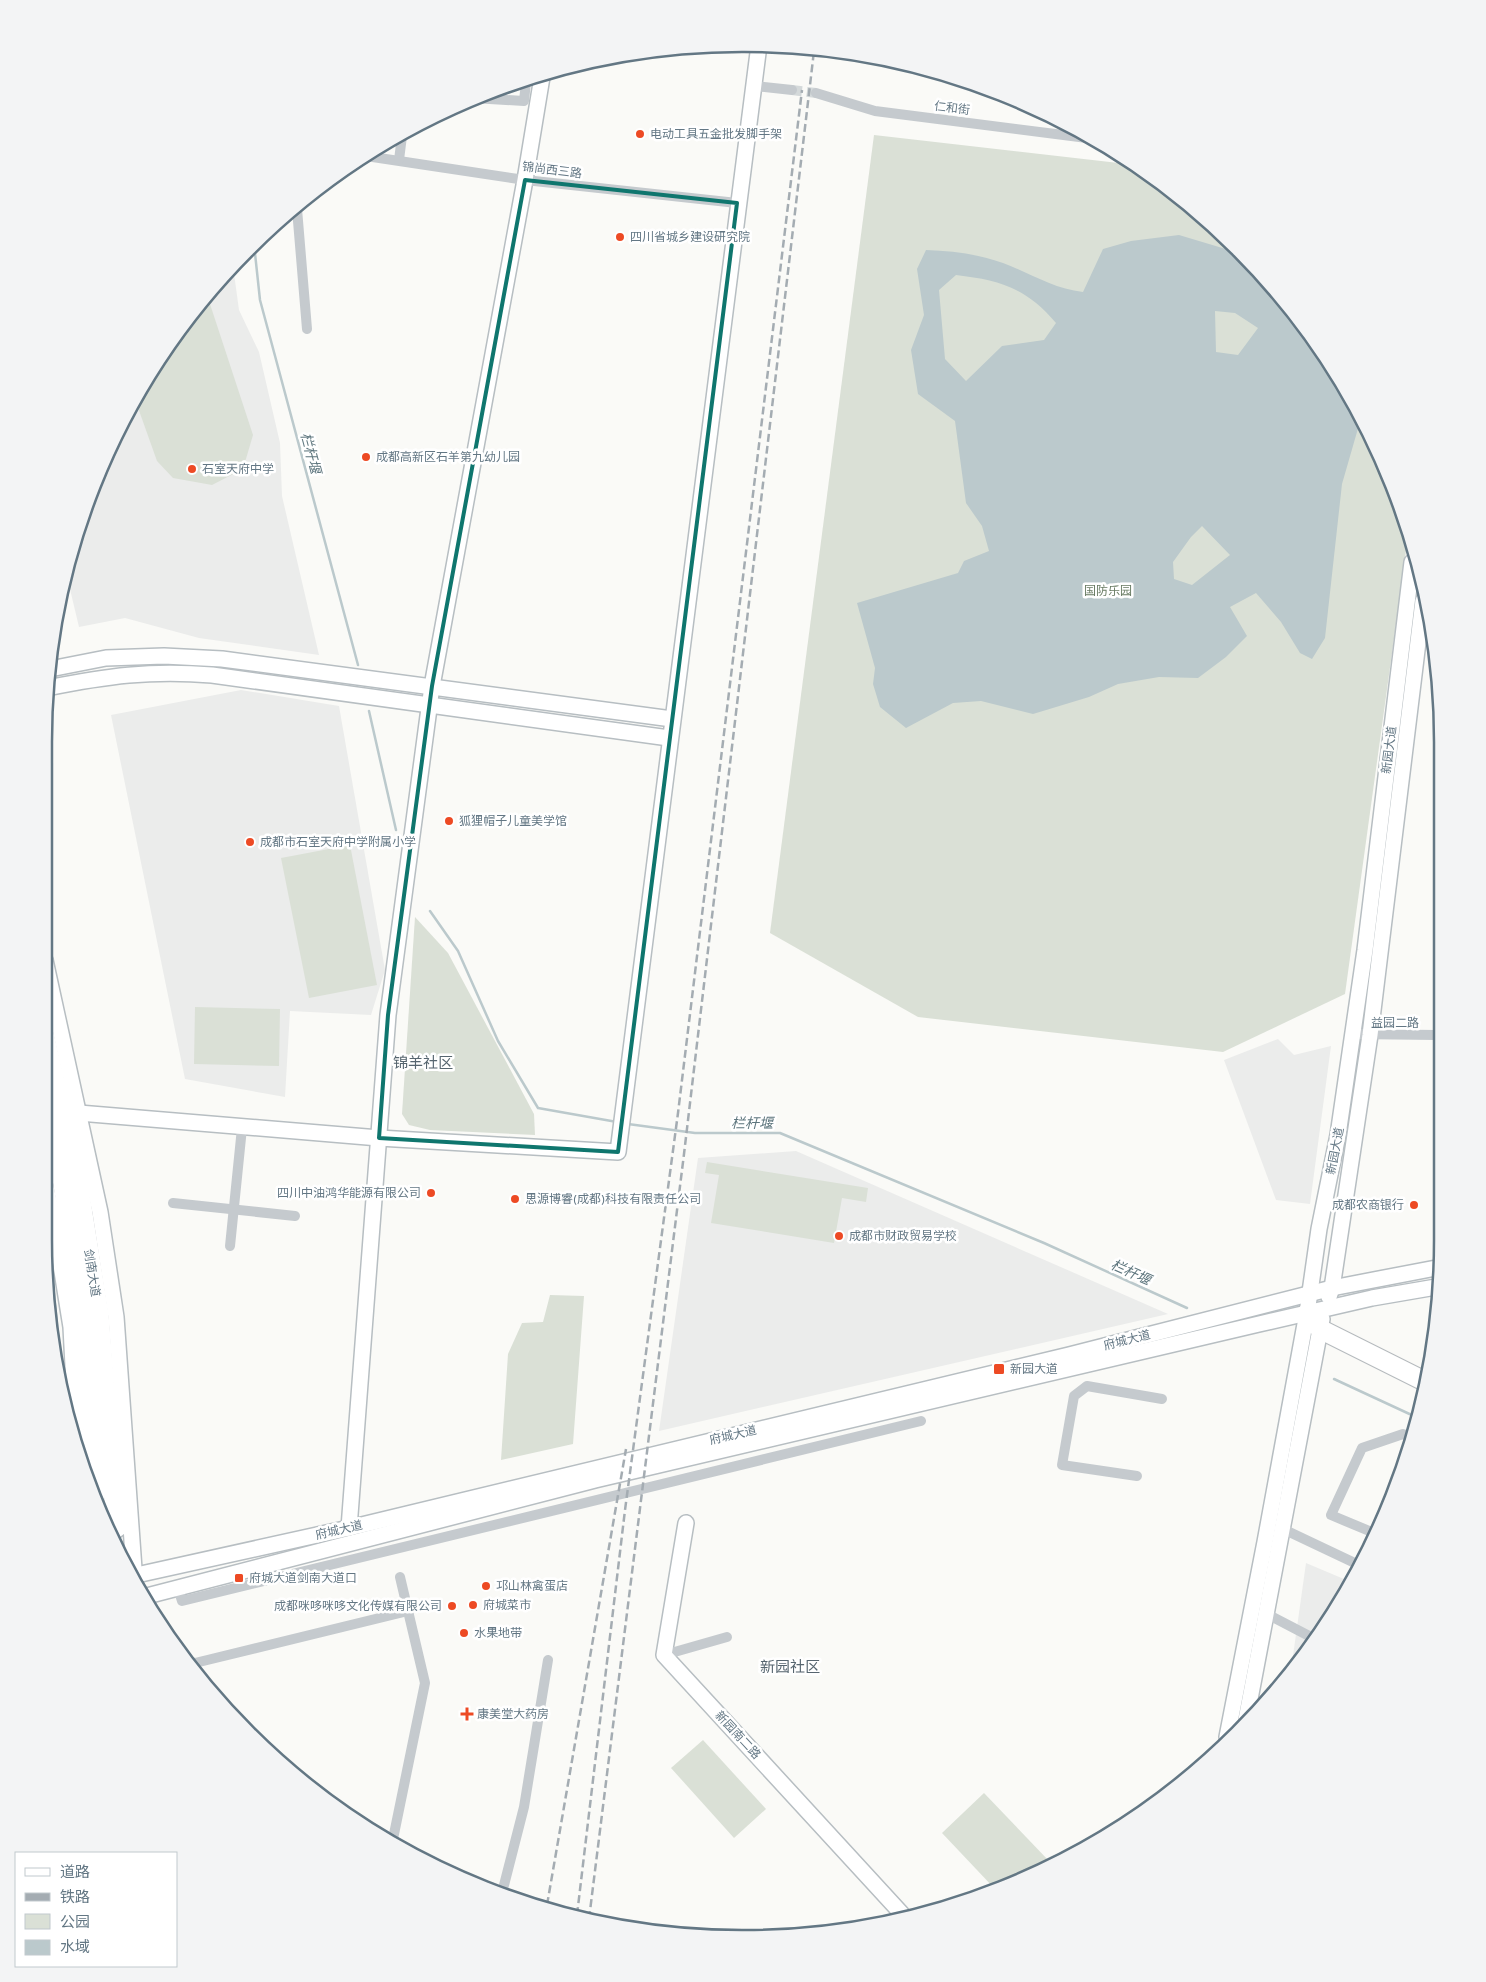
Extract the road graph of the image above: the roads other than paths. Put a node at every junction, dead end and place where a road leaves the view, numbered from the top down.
1 (758, 53) edge
2 (541, 83) edge
3 (754, 86) junction
4 (525, 88) edge
5 (792, 90) tunnel mouth
6 (816, 93) tunnel mouth
7 (494, 99) edge
8 (1071, 136) edge
9 (401, 143) edge
10 (378, 157) edge
11 (399, 160) junction
12 (525, 180) junction
13 (738, 203) junction
14 (298, 216) edge
15 (307, 329) dead end
16 (1411, 570) edge
17 (1421, 615) edge
18 (57, 669) edge
19 (55, 686) edge
20 (432, 686) junction
21 (430, 704) junction
22 (672, 719) junction
23 (670, 738) junction
24 (52, 995) edge
25 (1353, 1034) junction
26 (1370, 1035) junction
27 (1434, 1035) edge
28 (52, 1105) edge
29 (79, 1113) junction
30 (242, 1128) junction
31 (379, 1138) junction
32 (52, 1141) edge
33 (60, 1176) edge
34 (173, 1203) dead end
35 (233, 1209) junction
36 (100, 1212) junction
37 (295, 1216) dead end
38 (230, 1246) dead end
39 (1433, 1269) edge
40 (1432, 1287) edge
41 (1332, 1288) junction
42 (1310, 1294) junction
43 (1315, 1312) junction
44 (1320, 1329) junction
45 (1419, 1378) edge
46 (1162, 1399) dead end
47 (76, 1416) edge
48 (921, 1420) dead end
49 (1405, 1435) edge
50 (1137, 1476) dead end
51 (96, 1480) edge
52 (129, 1496) junction
53 (686, 1523) dead end
54 (115, 1524) edge
55 (350, 1528) junction
56 (1284, 1529) junction
57 (1368, 1531) edge
58 (133, 1561) edge
59 (1353, 1562) edge
60 (141, 1576) edge
61 (400, 1577) dead end
62 (178, 1588) junction
63 (152, 1595) edge
64 (408, 1611) junction
65 (1268, 1614) junction
66 (1308, 1635) edge
67 (727, 1637) dead end
68 (664, 1656) junction
69 (548, 1660) dead end
70 (198, 1662) edge
71 (1248, 1708) edge
72 (1228, 1729) edge
73 (394, 1834) edge
74 (504, 1886) edge
75 (899, 1911) edge

1 - 3 street
2 - 12 street
3 - 5 street
3 - 13 street
4 - 7 street
6 - 8 street, 仁和街
9 - 11 street
10 - 11 street, 锦尚西三路
11 - 12 street, 锦尚西三路
12 - 13 street, 锦尚西三路
12 - 20 street
13 - 22 street
14 - 15 street
16 - 25 street, 新园大道
17 - 26 street, 新园大道
18 - 20 street
19 - 21 street
20 - 21 street
20 - 22 street
21 - 23 street
21 - 31 street
22 - 23 street
23 - 31 street
24 - 29 street
25 - 26 street, 益园二路
25 - 42 street, 新园大道
26 - 27 street, 益园二路
26 - 41 street, 新园大道
28 - 33 highway, 剑南大道
29 - 30 street
29 - 36 street
30 - 31 street
30 - 35 street
31 - 55 street
32 - 33 highway, 剑南大道
33 - 36 street
33 - 47 street
33 - 51 highway, 剑南大道
33 - 54 highway, 剑南大道
34 - 35 street
35 - 37 street
35 - 38 street
36 - 52 street
39 - 41 street, 府城大道
40 - 43 street, 府城大道
41 - 42 street, 府城大道
41 - 43 street, 新园大道
42 - 43 street, 新园大道
42 - 55 street, 府城大道
43 - 44 highway
43 - 62 street, 府城大道
43 - 72 street, 新园大道
44 - 45 highway
44 - 56 street
46 - 50 street
48 - 62 street
49 - 57 street
52 - 54 street
52 - 58 street
53 - 68 street
55 - 60 street, 府城大道
56 - 59 street
56 - 65 street
61 - 64 street
62 - 63 street, 府城大道
64 - 70 street
64 - 73 street
65 - 66 street
65 - 71 street
67 - 68 street
68 - 75 street, 新园南二路
69 - 74 street

